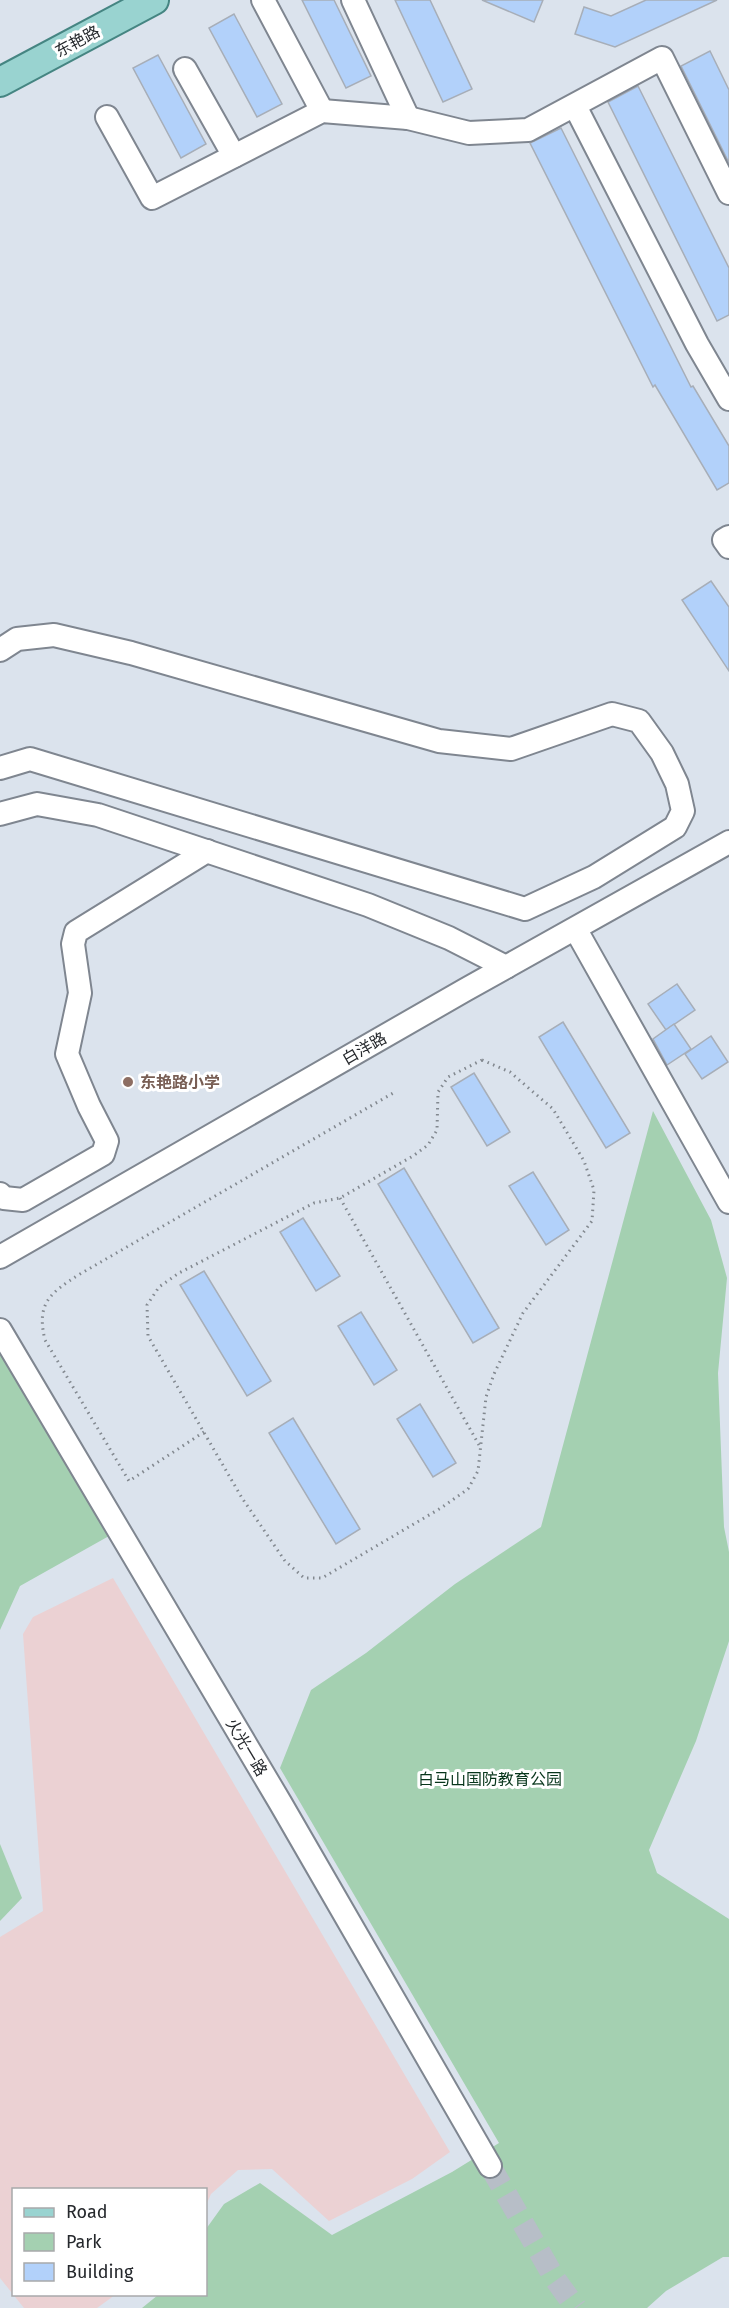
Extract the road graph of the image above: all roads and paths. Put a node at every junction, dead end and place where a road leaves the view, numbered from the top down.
1 (115, 0) edge
2 (154, 0) edge
3 (263, 0) edge
4 (353, 0) edge
5 (0, 64) edge
6 (185, 69) dead end
7 (0, 82) edge
8 (575, 106) junction
9 (322, 111) junction
10 (107, 117) dead end
11 (408, 118) junction
12 (234, 156) junction
13 (729, 193) edge
14 (729, 399) edge
15 (729, 537) edge
16 (729, 547) edge
17 (0, 650) edge
18 (0, 768) edge
19 (0, 814) edge
20 (729, 842) edge
21 (207, 851) junction
22 (576, 930) junction
23 (507, 967) junction
24 (395, 1092) dead end
25 (0, 1194) edge
26 (340, 1198) junction
27 (729, 1202) edge
28 (0, 1257) edge
29 (0, 1330) edge
30 (204, 1432) junction
31 (480, 1446) junction
32 (490, 2166) tunnel mouth

1 - 5 main road, 东艳路
2 - 7 main road, 东艳路
3 - 9 street
4 - 11 street
6 - 12 street
8 - 11 street
8 - 13 street
8 - 14 street
9 - 11 street
9 - 12 street
10 - 12 street
15 - 16 street
17 - 18 street
19 - 21 street
20 - 22 street, 白洋路
21 - 23 street
21 - 25 street
22 - 23 street, 白洋路
22 - 27 street
23 - 28 street, 白洋路
24 - 30 path
26 - 30 path
26 - 31 path
26 - 31 path
29 - 32 street, 火光一路
30 - 31 path

